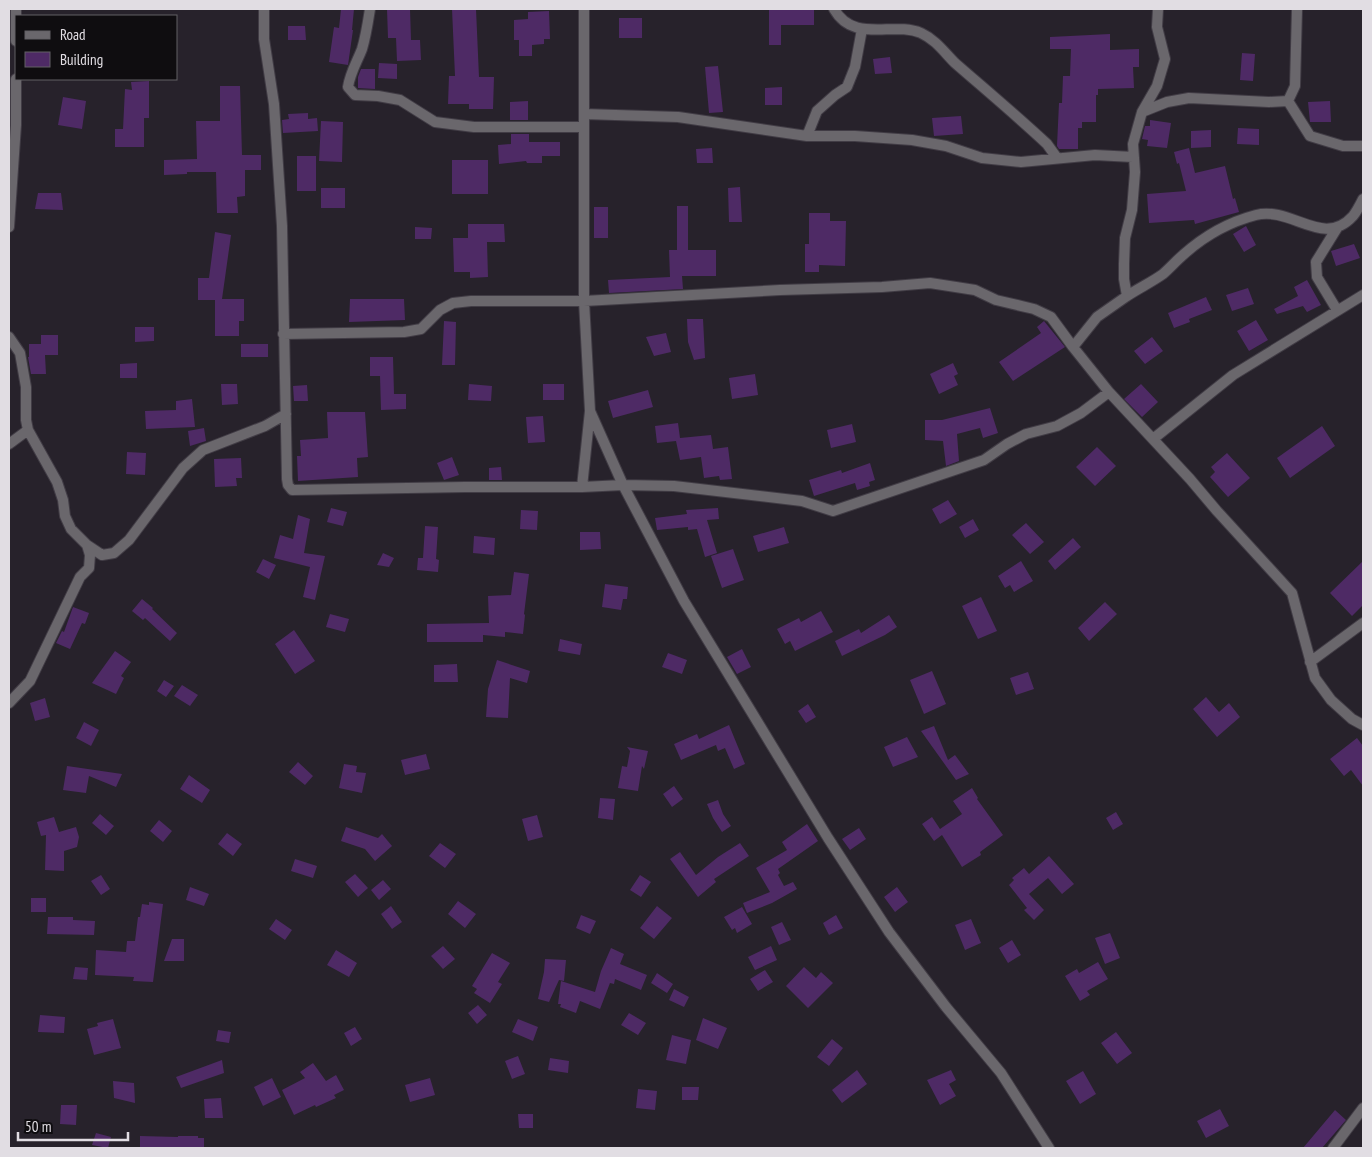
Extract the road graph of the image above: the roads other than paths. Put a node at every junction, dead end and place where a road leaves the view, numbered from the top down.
1 (264, 9) edge
2 (370, 9) edge
3 (584, 9) edge
4 (834, 9) edge
5 (1158, 9) edge
6 (1297, 9) edge
7 (862, 29) junction
8 (16, 80) edge
9 (1288, 101) junction
10 (1142, 112) junction
11 (584, 114) junction
12 (584, 127) junction
13 (807, 136) junction
14 (1363, 146) edge
15 (1133, 157) junction
16 (1057, 158) junction
17 (1363, 200) edge
18 (9, 227) edge
19 (1337, 228) junction
20 (1363, 295) edge
21 (1127, 296) junction
22 (584, 300) junction
23 (1337, 310) junction
24 (283, 334) junction
25 (9, 340) edge
26 (1073, 347) junction
27 (1109, 392) junction
28 (590, 411) junction
29 (286, 414) junction
30 (28, 430) junction
31 (1153, 439) junction
32 (9, 444) edge
33 (623, 485) junction
34 (582, 487) junction
35 (87, 545) junction
36 (1363, 623) edge
37 (1310, 662) junction
38 (9, 703) edge
39 (1363, 725) edge
40 (1363, 1108) edge
41 (1049, 1148) edge
42 (1332, 1148) edge

1 - 24 street
2 - 12 street
3 - 11 street
4 - 7 street
5 - 10 street
6 - 9 street
7 - 13 street
7 - 16 street
8 - 18 street
9 - 10 street
9 - 14 street
10 - 15 street
11 - 12 street
11 - 13 street
12 - 22 street
13 - 16 street
15 - 16 street
15 - 21 street
17 - 19 street
19 - 21 street
19 - 23 street
20 - 23 street
21 - 26 street
22 - 24 street
22 - 26 street
22 - 28 street
23 - 31 street
24 - 29 street
25 - 30 street
26 - 27 street
27 - 31 street
27 - 33 street
28 - 33 street
28 - 34 street
29 - 34 street
29 - 35 street
30 - 32 street
30 - 35 street
31 - 37 street
33 - 34 street
33 - 41 street
35 - 38 street
36 - 37 street
37 - 39 street
40 - 42 street

